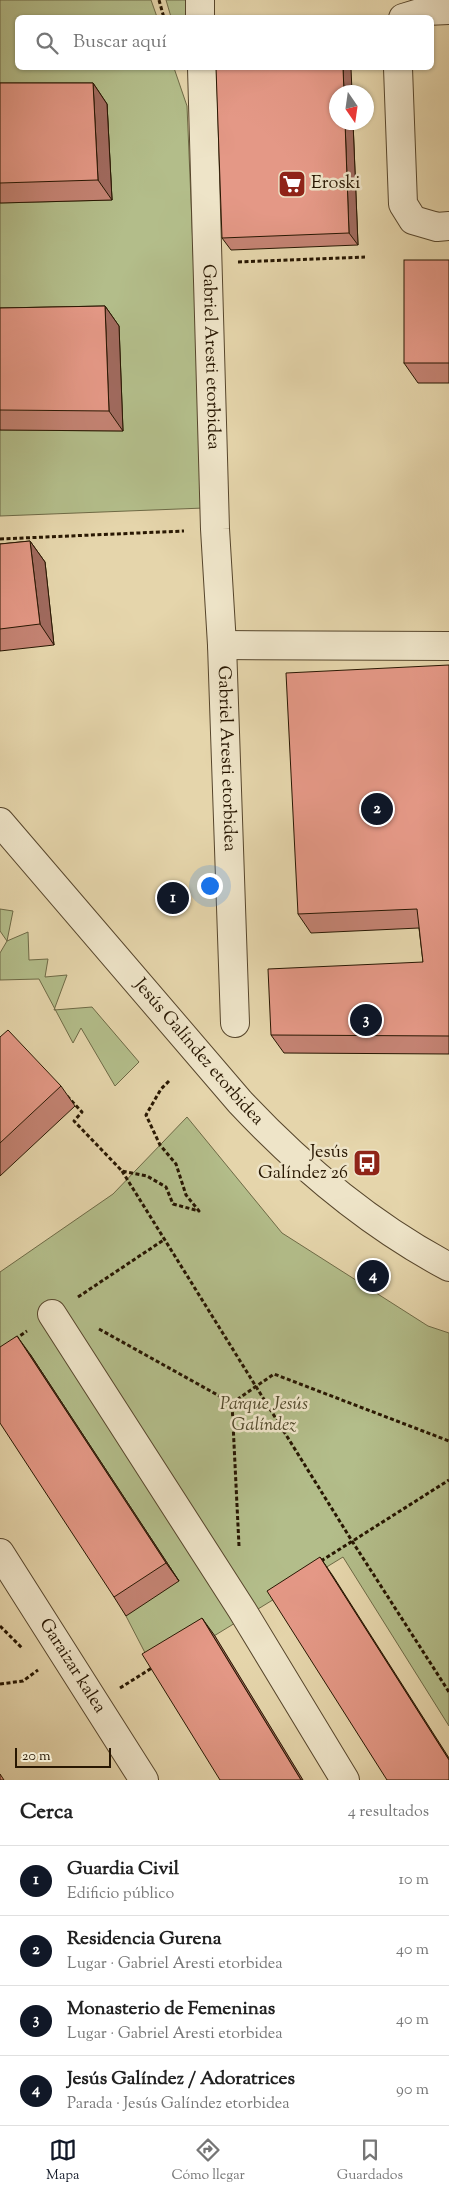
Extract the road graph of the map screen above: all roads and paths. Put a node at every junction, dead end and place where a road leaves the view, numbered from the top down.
1 (159, 0) edge
2 (200, 0) edge
3 (449, 10) edge
4 (163, 15) edge
5 (200, 15) edge
6 (413, 15) edge
7 (202, 70) edge
8 (398, 70) edge
9 (449, 226) edge
10 (365, 257) dead end
11 (208, 264) junction
12 (215, 529) junction
13 (0, 539) edge
14 (222, 645) junction
15 (449, 646) edge
16 (0, 822) edge
17 (235, 1023) dead end
18 (170, 1080) dead end
19 (62, 1091) dead end
20 (122, 1171) junction
21 (165, 1239) junction
22 (449, 1267) edge
23 (52, 1314) junction
24 (96, 1327) dead end
25 (8, 1344) edge
26 (256, 1386) junction
27 (232, 1403) junction
28 (449, 1441) edge
29 (449, 1480) edge
30 (352, 1542) junction
31 (239, 1551) dead end
32 (0, 1553) edge
33 (313, 1566) edge
34 (0, 1626) edge
35 (26, 1653) dead end
36 (160, 1662) edge
37 (39, 1670) dead end
38 (0, 1684) edge
39 (449, 1692) edge
40 (95, 1703) junction
41 (144, 1780) edge
42 (345, 1780) edge

1 - 4 path
2 - 5 street
3 - 6 street
7 - 11 street, Gabriel Aresti etorbidea
8 - 9 street
10 - 11 path
11 - 12 street, Gabriel Aresti etorbidea
12 - 13 path
12 - 14 street, Gabriel Aresti etorbidea
14 - 15 street, Gabriel Aresti etorbidea
14 - 17 street, Gabriel Aresti etorbidea
16 - 22 street, Jesús Galíndez etorbidea
18 - 20 path
19 - 20 path
20 - 21 path
21 - 23 path
21 - 26 path
23 - 25 path
23 - 42 street
24 - 27 path
26 - 27 path
26 - 28 path
26 - 30 path
27 - 31 path
29 - 30 path
30 - 33 path
30 - 39 path
32 - 40 street, Garaizar kalea
34 - 35 path
36 - 40 path
37 - 38 path
40 - 41 street, Garaizar kalea

